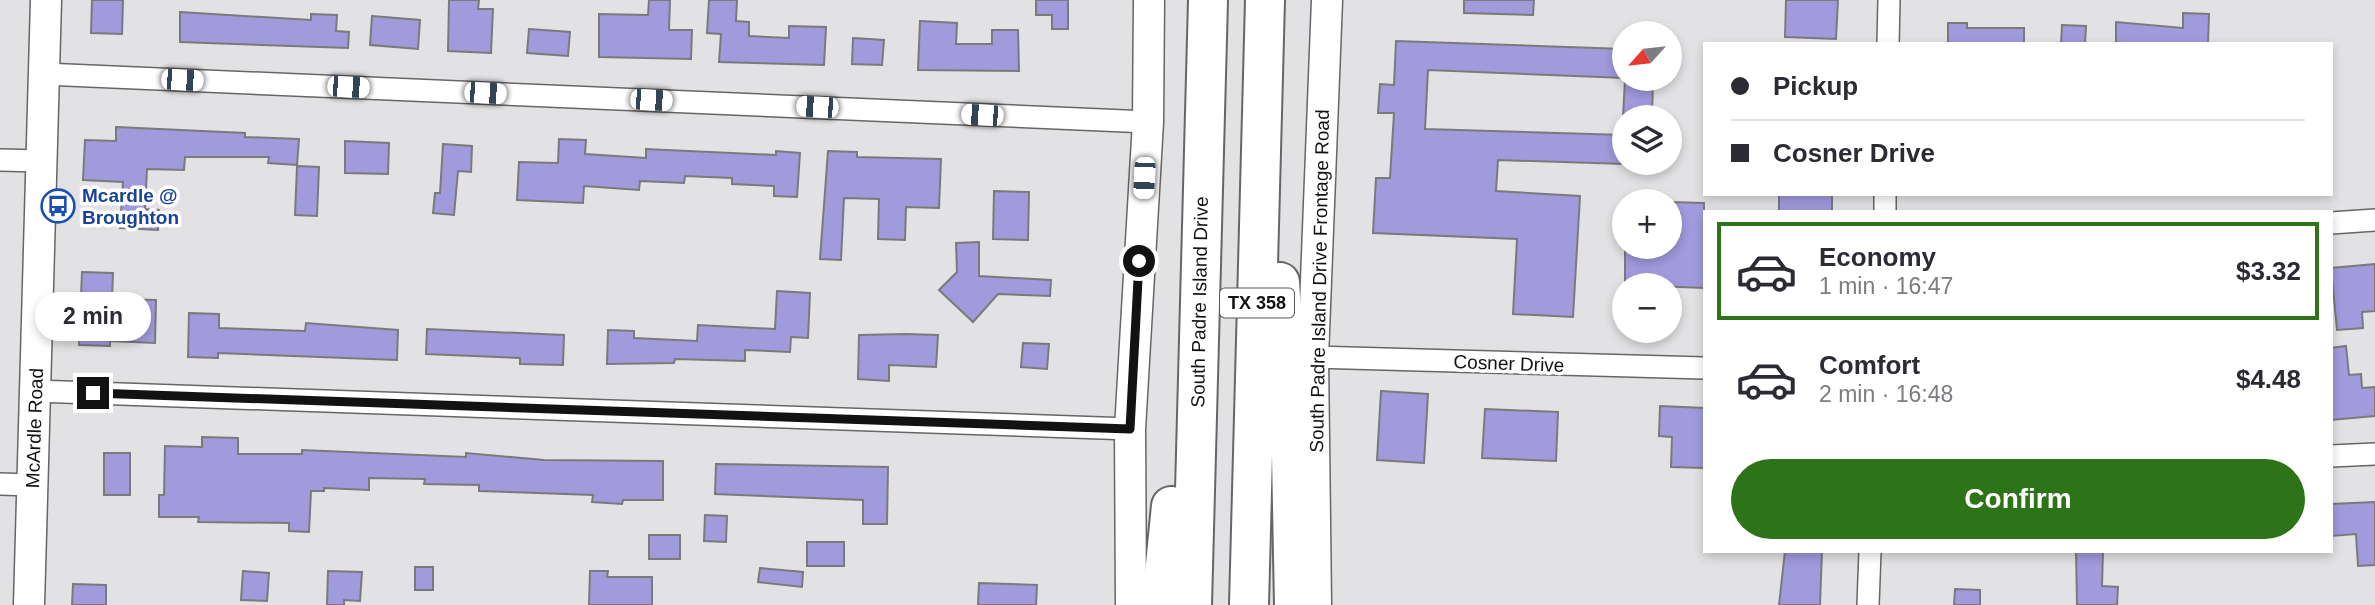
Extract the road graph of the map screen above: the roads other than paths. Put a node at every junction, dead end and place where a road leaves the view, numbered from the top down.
1 (46, 0) edge
2 (1149, 0) edge
3 (1209, 0) edge
4 (1265, 0) edge
5 (1327, 0) edge
6 (1889, 0) edge
7 (1888, 42) edge
8 (1264, 46) junction
9 (44, 74) junction
10 (1148, 122) junction
11 (0, 160) edge
12 (41, 161) junction
13 (2375, 220) edge
14 (2333, 223) edge
15 (1199, 250) junction
16 (1314, 357) junction
17 (1703, 368) edge
18 (35, 391) junction
19 (1130, 429) junction
20 (2375, 454) edge
21 (2333, 456) edge
22 (0, 484) edge
23 (32, 485) junction
24 (1870, 553) edge
25 (29, 605) edge
26 (1130, 605) edge
27 (1161, 605) edge
28 (1192, 605) edge
29 (1249, 605) edge
30 (1294, 605) edge
31 (1316, 605) edge
32 (1868, 605) edge

1 - 9 main road, McArdle Road
2 - 10 main road
3 - 15 highway, South Padre Island Drive / TX 358
4 - 8 highway, TX 358
5 - 16 main road, South Padre Island Drive Frontage Road
6 - 7 street
8 - 29 highway, TX 358
8 - 30 highway
9 - 10 street
9 - 12 main road, McArdle Road
10 - 19 main road
11 - 12 street
12 - 18 main road, McArdle Road
13 - 14 street
15 - 27 highway
15 - 28 highway, South Padre Island Drive / TX 358
16 - 17 street, Cosner Drive
16 - 31 main road, South Padre Island Drive Frontage Road
18 - 19 street
18 - 23 main road, McArdle Road
19 - 26 main road
20 - 21 street
22 - 23 street
23 - 25 main road, McArdle Road
24 - 32 street

